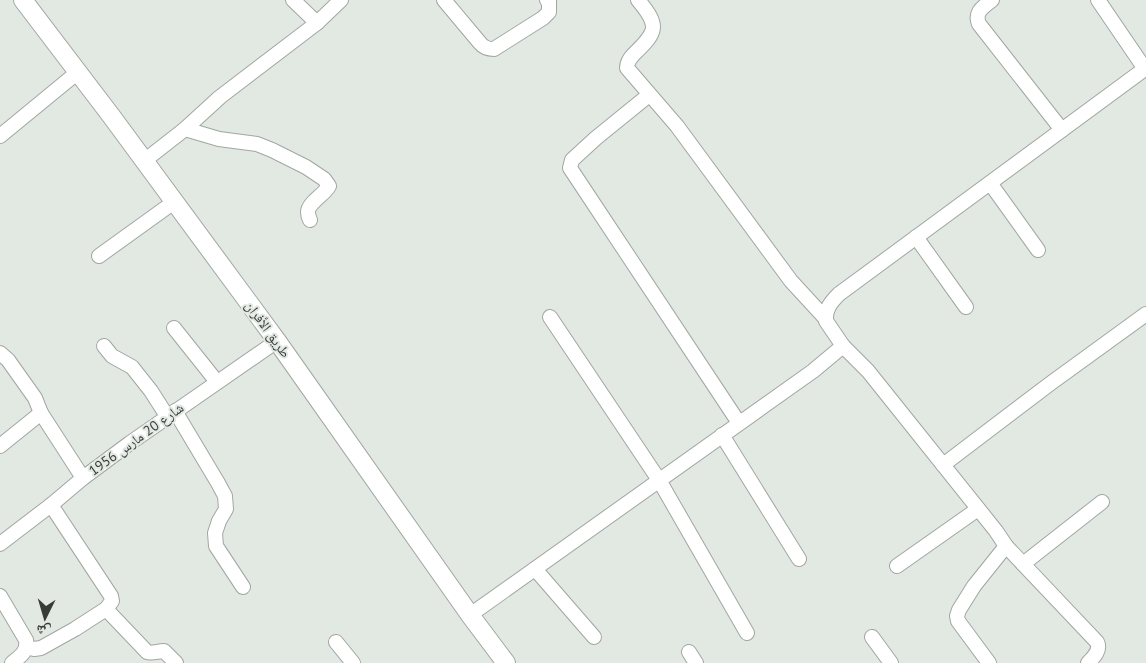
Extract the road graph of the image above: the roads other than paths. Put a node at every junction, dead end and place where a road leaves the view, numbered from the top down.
1 (23, 0) edge
2 (294, 0) edge
3 (341, 0) edge
4 (444, 0) edge
5 (547, 0) edge
6 (638, 0) edge
7 (992, 0) edge
8 (1098, 0) edge
9 (317, 23) junction
10 (1146, 69) edge
11 (78, 72) junction
12 (649, 95) junction
13 (185, 129) junction
14 (1062, 130) junction
15 (0, 136) edge
16 (144, 161) junction
17 (990, 183) junction
18 (174, 202) junction
19 (310, 220) dead end
20 (916, 237) junction
21 (1038, 250) dead end
22 (99, 256) dead end
23 (966, 308) dead end
24 (1146, 314) edge
25 (550, 317) dead end
26 (826, 319) junction
27 (174, 328) dead end
28 (277, 341) junction
29 (104, 346) dead end
30 (843, 346) junction
31 (0, 353) edge
32 (217, 382) junction
33 (42, 413) junction
34 (171, 414) junction
35 (739, 423) junction
36 (722, 435) junction
37 (0, 446) edge
38 (943, 465) junction
39 (83, 478) junction
40 (659, 480) junction
41 (1102, 502) dead end
42 (51, 505) junction
43 (978, 509) junction
44 (0, 544) edge
45 (1006, 546) junction
46 (800, 559) dead end
47 (1023, 564) junction
48 (897, 566) dead end
49 (535, 569) junction
50 (243, 586) dead end
51 (0, 596) edge
52 (106, 609) junction
53 (470, 615) junction
54 (747, 633) dead end
55 (594, 637) dead end
56 (872, 637) dead end
57 (336, 642) dead end
58 (26, 647) junction
59 (12, 663) edge
60 (176, 663) edge
61 (353, 663) edge
62 (506, 663) edge
63 (891, 663) edge
64 (989, 663) edge
65 (1088, 663) edge

1 - 11 main road, طريق الأفران
2 - 9 street
3 - 9 street
4 - 5 street
6 - 12 street
7 - 14 street
8 - 10 street
9 - 13 street
10 - 14 street
11 - 15 street
11 - 16 main road, طريق الأفران
12 - 26 street
12 - 35 street
13 - 16 street
13 - 19 street
14 - 17 street
16 - 18 main road, طريق الأفران
17 - 20 street
17 - 21 street
18 - 22 street
18 - 28 main road, طريق الأفران
20 - 23 street
20 - 26 street
24 - 38 street
25 - 40 street
26 - 30 street
27 - 32 street
28 - 32 street, شارع 20 مارس 1956
28 - 53 main road, طريق الأفران
29 - 34 street
30 - 35 street
30 - 38 street
31 - 33 street
32 - 34 street, شارع 20 مارس 1956
33 - 37 street
33 - 39 street
34 - 39 street, شارع 20 مارس 1956
34 - 50 street
35 - 36 street
36 - 40 street
36 - 46 street
38 - 43 street
39 - 42 street, شارع 20 مارس 1956
40 - 49 street
40 - 54 street
41 - 47 street
42 - 44 street, شارع 20 مارس 1956
42 - 52 street
43 - 45 street
43 - 48 street
45 - 47 street
45 - 64 street
47 - 65 street
49 - 53 street
49 - 55 street
51 - 58 street
52 - 58 street
52 - 60 street
53 - 62 main road, طريق الأفران
56 - 63 street
57 - 61 street
58 - 59 street

